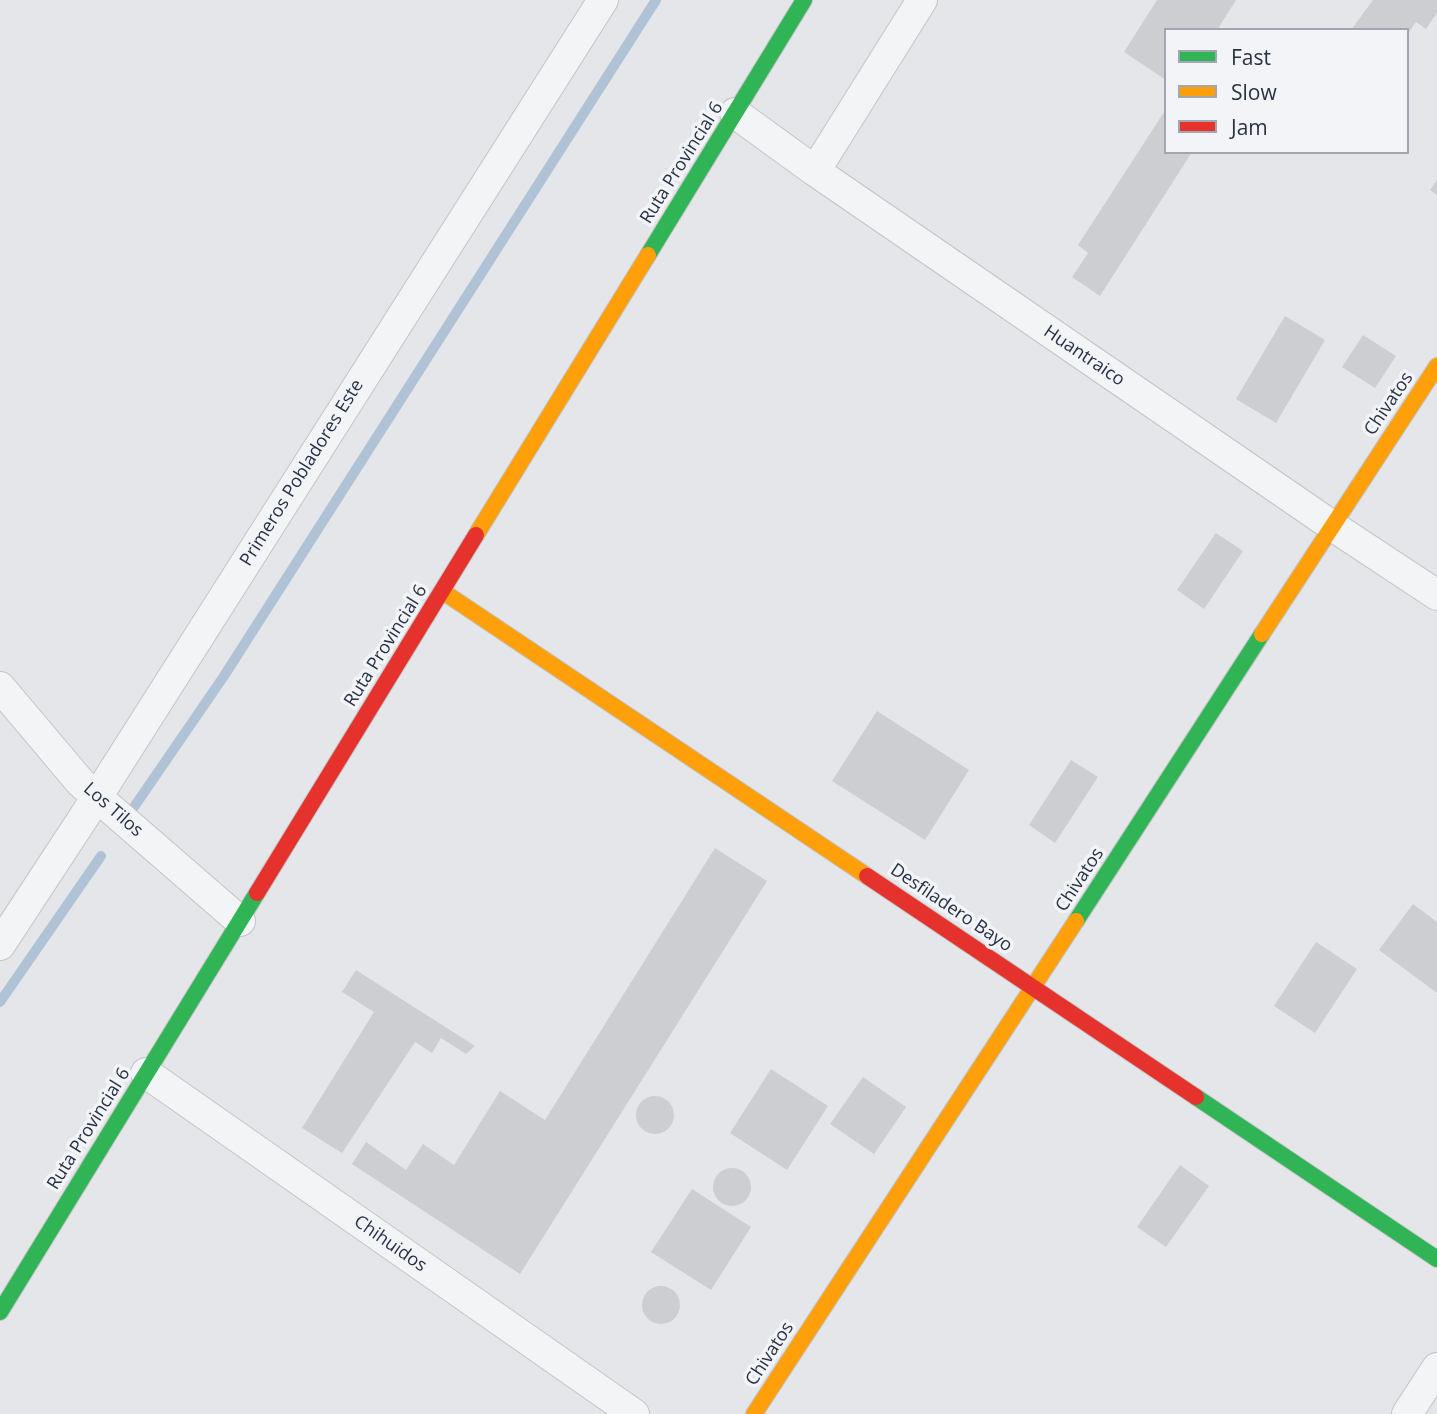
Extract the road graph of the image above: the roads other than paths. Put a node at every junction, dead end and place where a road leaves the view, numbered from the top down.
1 (603, 0) edge
2 (804, 0) edge
3 (922, 0) edge
4 (735, 113) junction
5 (815, 171) junction
6 (1437, 366) edge
7 (1331, 525) junction
8 (442, 591) junction
9 (1437, 595) edge
10 (0, 687) edge
11 (97, 797) junction
12 (240, 921) junction
13 (0, 945) edge
14 (1034, 986) junction
15 (146, 1073) junction
16 (1437, 1259) edge
17 (0, 1312) edge
18 (1437, 1368) edge
19 (634, 1414) edge
20 (754, 1414) edge
21 (1406, 1414) edge

1 - 11 street, Primeros Pobladores Este
2 - 4 street, Ruta Provincial 6
3 - 5 street
4 - 5 street, Huantraico
4 - 8 street, Ruta Provincial 6
5 - 7 street, Huantraico
6 - 7 street, Chivatos
7 - 9 street, Huantraico
7 - 14 street, Chivatos
8 - 12 street, Ruta Provincial 6
8 - 14 street, Desfiladero Bayo
10 - 11 street, Los Tilos
11 - 12 street, Los Tilos
11 - 13 street, Primeros Pobladores Este
12 - 15 street, Ruta Provincial 6
14 - 16 street, Desfiladero Bayo
14 - 20 street, Chivatos
15 - 17 street, Ruta Provincial 6
15 - 19 street, Chihuidos
18 - 21 street

